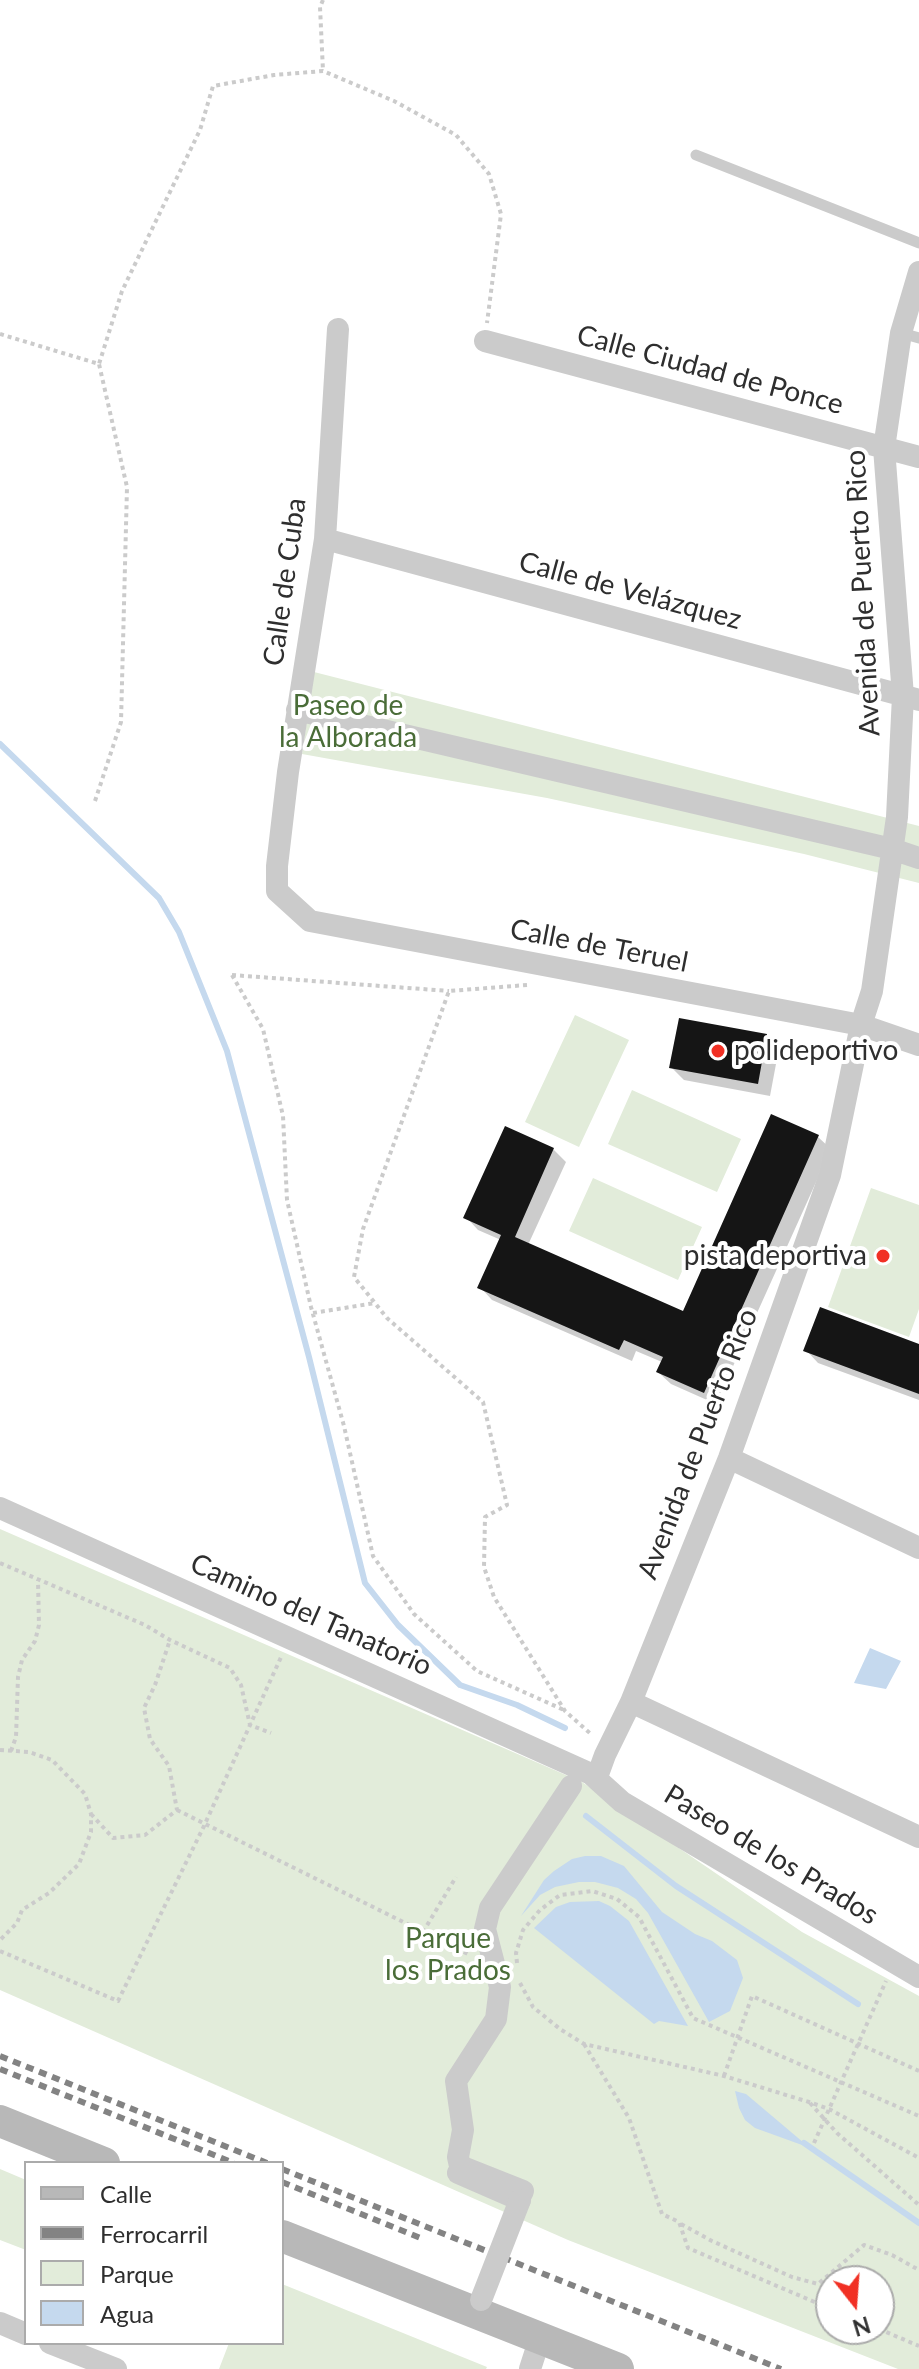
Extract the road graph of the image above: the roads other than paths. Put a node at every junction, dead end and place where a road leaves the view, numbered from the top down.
1 (696, 155) dead end
2 (919, 243) edge
3 (919, 272) edge
4 (338, 329) dead end
5 (910, 336) edge
6 (485, 341) road end
7 (884, 448) junction
8 (919, 457) edge
9 (325, 539) junction
10 (911, 698) edge
11 (297, 710) junction
12 (892, 849) junction
13 (919, 858) edge
14 (277, 891) joint
15 (861, 1025) junction
16 (919, 1045) edge
17 (729, 1458) junction
18 (0, 1508) edge
19 (919, 1548) edge
20 (631, 1702) junction
21 (597, 1777) junction
22 (571, 1786) dead end
23 (919, 1837) edge
24 (918, 1975) edge
25 (0, 2121) edge
26 (99, 2161) edge
27 (284, 2237) edge
28 (481, 2300) dead end
29 (0, 2323) edge
30 (24, 2333) edge
31 (540, 2338) junction
32 (55, 2345) edge
33 (116, 2369) edge
34 (530, 2369) edge
35 (618, 2369) edge

1 - 2 lane
3 - 5 street, Avenida de Puerto Rico
4 - 9 street, Calle de Cuba
5 - 7 street, Avenida de Puerto Rico
6 - 7 street, Calle Ciudad de Ponce
7 - 8 street, Calle Ciudad de Ponce
7 - 10 street, Avenida de Puerto Rico
9 - 10 street, Calle de Velázquez
9 - 11 street, Calle de Cuba
10 - 12 street, Avenida de Puerto Rico
11 - 12 street
11 - 14 street, Calle de Cuba
12 - 13 street
12 - 15 street, Avenida de Puerto Rico
14 - 15 street, Calle de Teruel
15 - 16 street, Calle de Teruel
15 - 17 street, Avenida de Puerto Rico
17 - 19 street
17 - 20 street, Avenida de Puerto Rico
18 - 21 street, Camino del Tanatorio
20 - 21 street, Avenida de Puerto Rico
20 - 23 street
21 - 24 street, Paseo de los Prados
22 - 28 street, bridge
25 - 26 street
27 - 31 street
29 - 30 street
31 - 34 street
31 - 35 street
32 - 33 street

